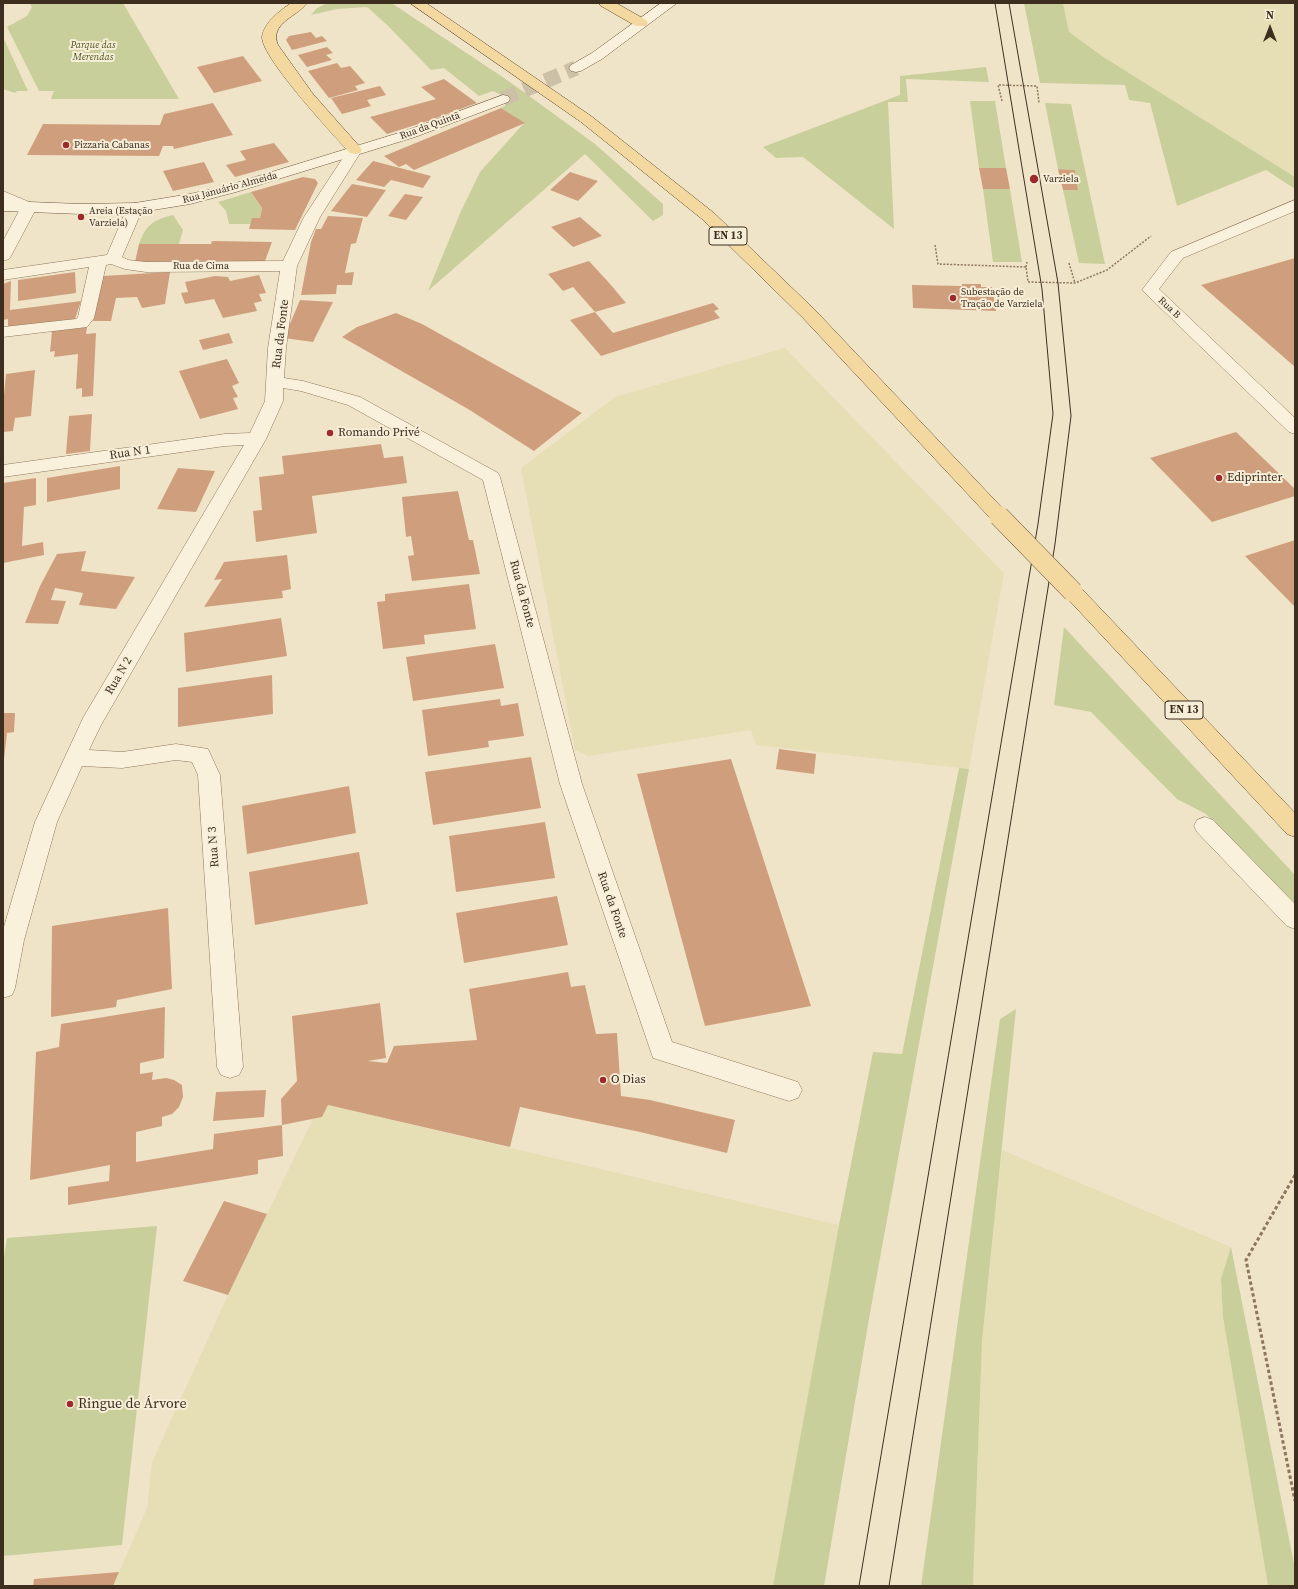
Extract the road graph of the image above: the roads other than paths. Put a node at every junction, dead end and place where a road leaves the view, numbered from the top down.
1 (300, 3) edge
2 (417, 3) edge
3 (606, 3) edge
4 (670, 3) edge
5 (641, 23) junction
6 (576, 68) tunnel mouth
7 (503, 98) tunnel mouth
8 (355, 150) junction
9 (3, 196) edge
10 (1295, 205) edge
11 (3, 206) edge
12 (29, 207) junction
13 (135, 208) junction
14 (3, 256) edge
15 (105, 261) junction
16 (289, 266) junction
17 (3, 276) edge
18 (3, 332) edge
19 (276, 382) junction
20 (1295, 428) edge
21 (257, 439) junction
22 (3, 471) edge
23 (75, 757) junction
24 (1204, 826) dead end
25 (1295, 828) edge
26 (1295, 920) edge
27 (3, 988) edge
28 (230, 1067) dead end
29 (789, 1090) dead end

1 - 8 main road
2 - 25 main road, EN 13, bridge
3 - 5 main road
4 - 5 street
5 - 6 street
7 - 8 street, Rua da Quintã
8 - 13 street, Rua Januário Almeida
8 - 16 street, Rua da Fonte
9 - 12 street
10 - 20 street, Rua B
11 - 12 street, Rua Januário Almeida
12 - 13 street, Rua Januário Almeida
12 - 14 street
13 - 15 street
15 - 16 street, Rua de Cima
15 - 17 street, Rua de Cima
15 - 18 street
16 - 19 street, Rua da Fonte
19 - 21 street, Rua N 2
19 - 29 street, Rua da Fonte
21 - 22 street, Rua N 1
21 - 23 street, Rua N 2
23 - 27 street, Rua N 2
23 - 28 street, Rua N 3
24 - 26 street

